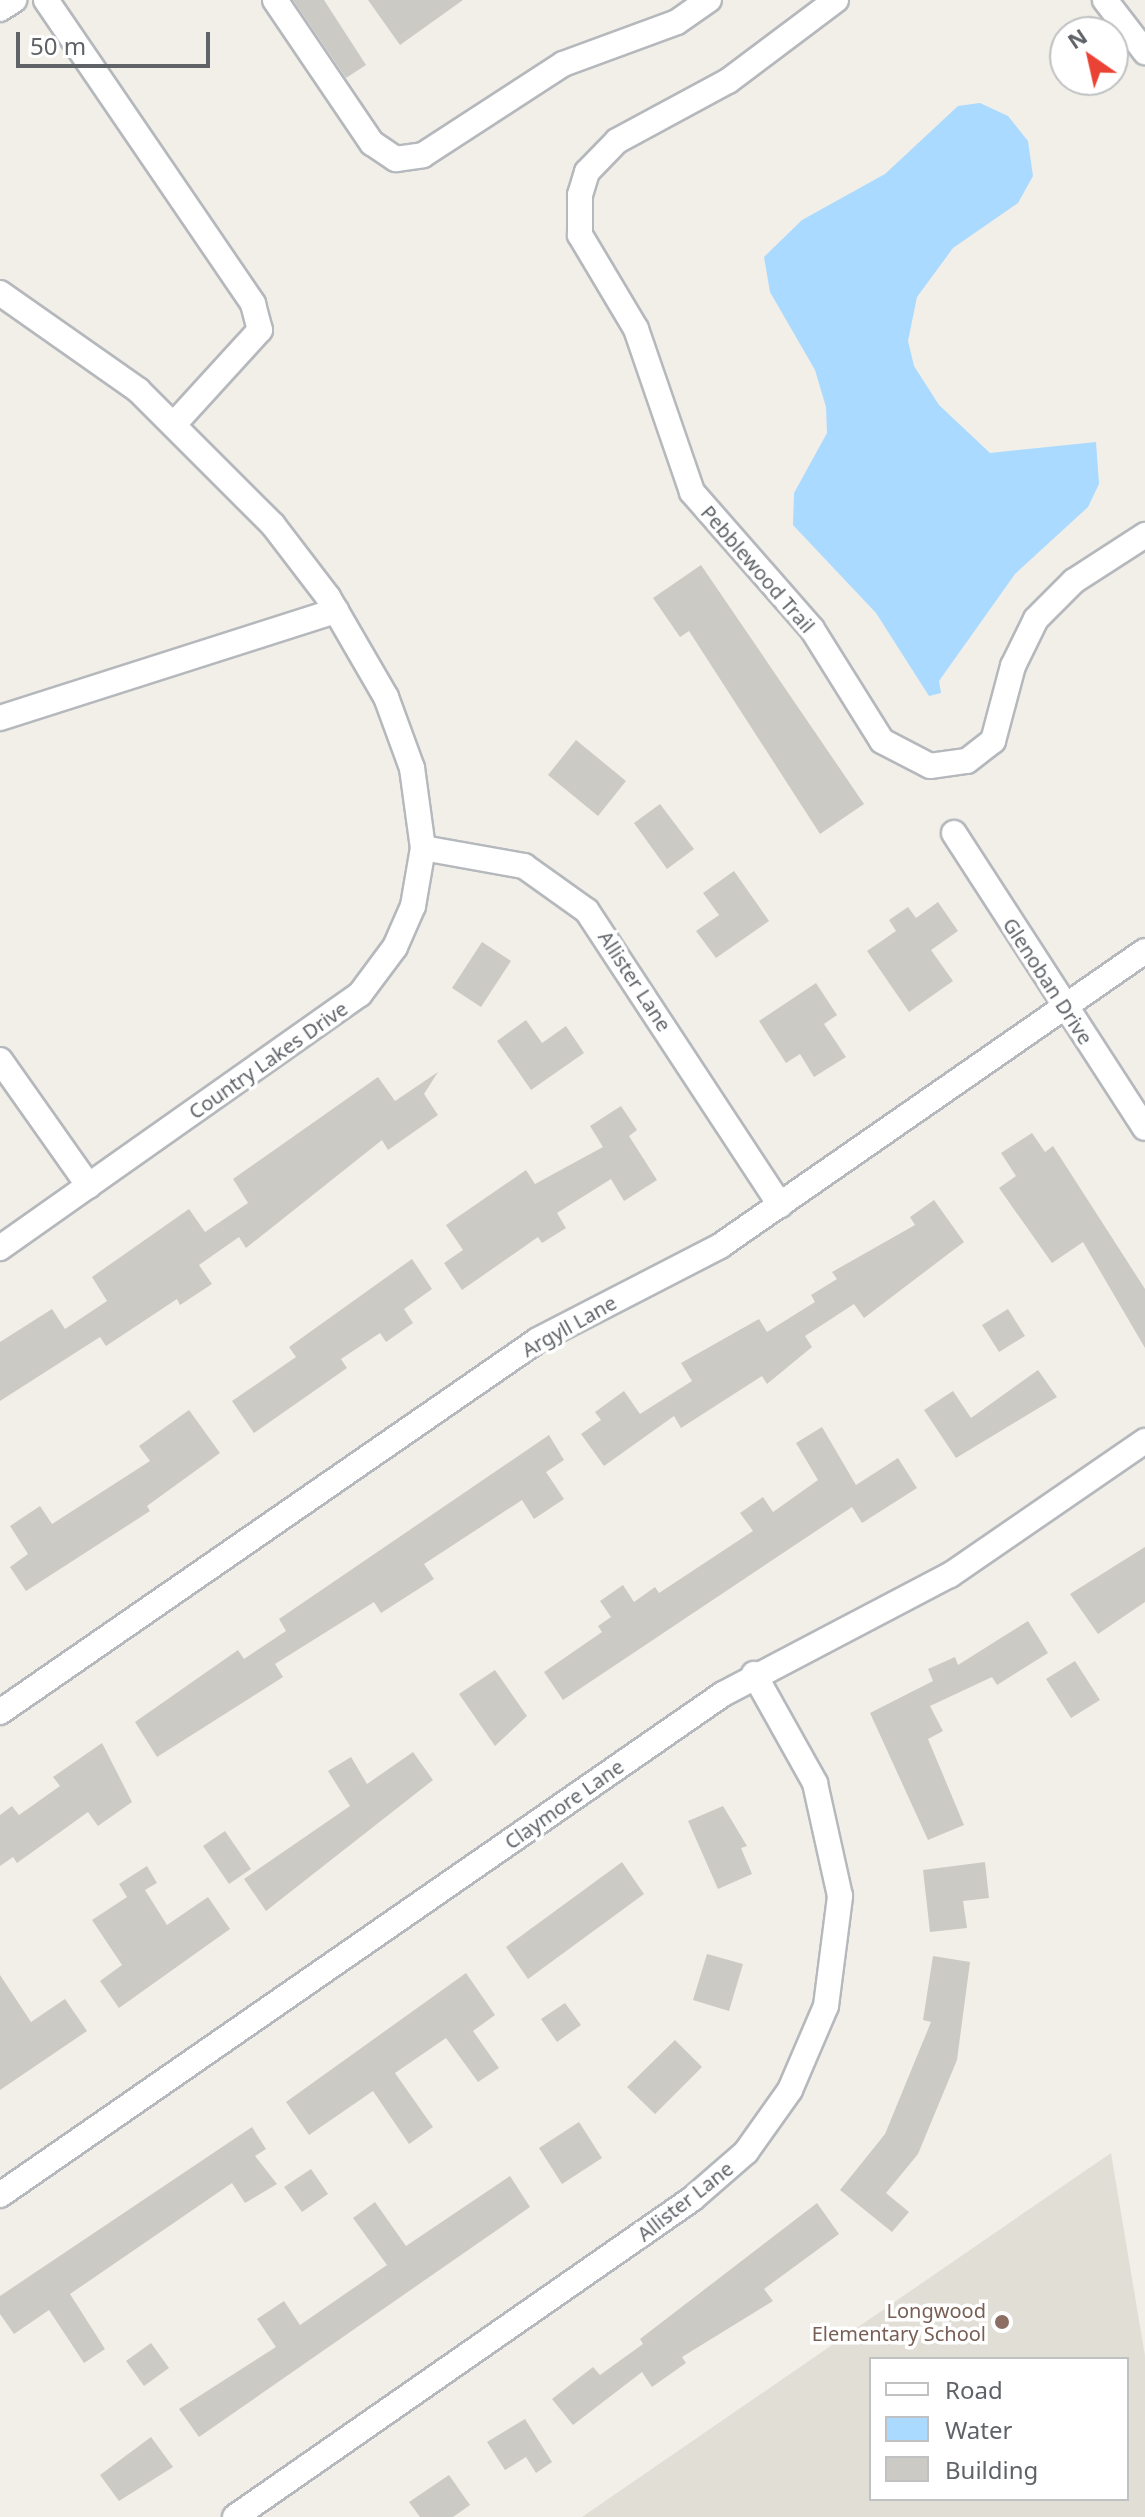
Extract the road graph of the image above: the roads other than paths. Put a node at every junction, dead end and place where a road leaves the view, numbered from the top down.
1 (14, 0) edge
2 (46, 0) edge
3 (275, 0) edge
4 (709, 0) edge
5 (836, 0) edge
6 (1105, 0) edge
7 (0, 9) edge
8 (1145, 52) edge
9 (0, 293) edge
10 (175, 423) junction
11 (1145, 535) edge
12 (336, 611) junction
13 (0, 718) edge
14 (954, 833) dead end
15 (423, 848) junction
16 (1145, 951) edge
17 (1064, 1007) junction
18 (0, 1060) edge
19 (1145, 1128) edge
20 (89, 1186) junction
21 (780, 1205) junction
22 (0, 1248) edge
23 (1145, 1441) edge
24 (754, 1674) junction
25 (0, 1712) edge
26 (0, 2195) edge
27 (235, 2517) edge

1 - 7 street
2 - 10 street
3 - 4 street
5 - 11 street, Pebblewood Trail
6 - 8 street
9 - 10 street, Country Lakes Drive
10 - 12 street, Country Lakes Drive
12 - 13 street
12 - 15 street, Country Lakes Drive
14 - 17 street, Glenoban Drive
15 - 20 street, Country Lakes Drive
15 - 21 street, Allister Lane
16 - 17 street, Argyll Lane
17 - 19 street, Glenoban Drive
17 - 21 street, Argyll Lane
18 - 20 street
20 - 22 street, Country Lakes Drive
21 - 25 street, Argyll Lane
23 - 24 street, Claymore Lane
24 - 26 street, Claymore Lane
24 - 27 street, Allister Lane

